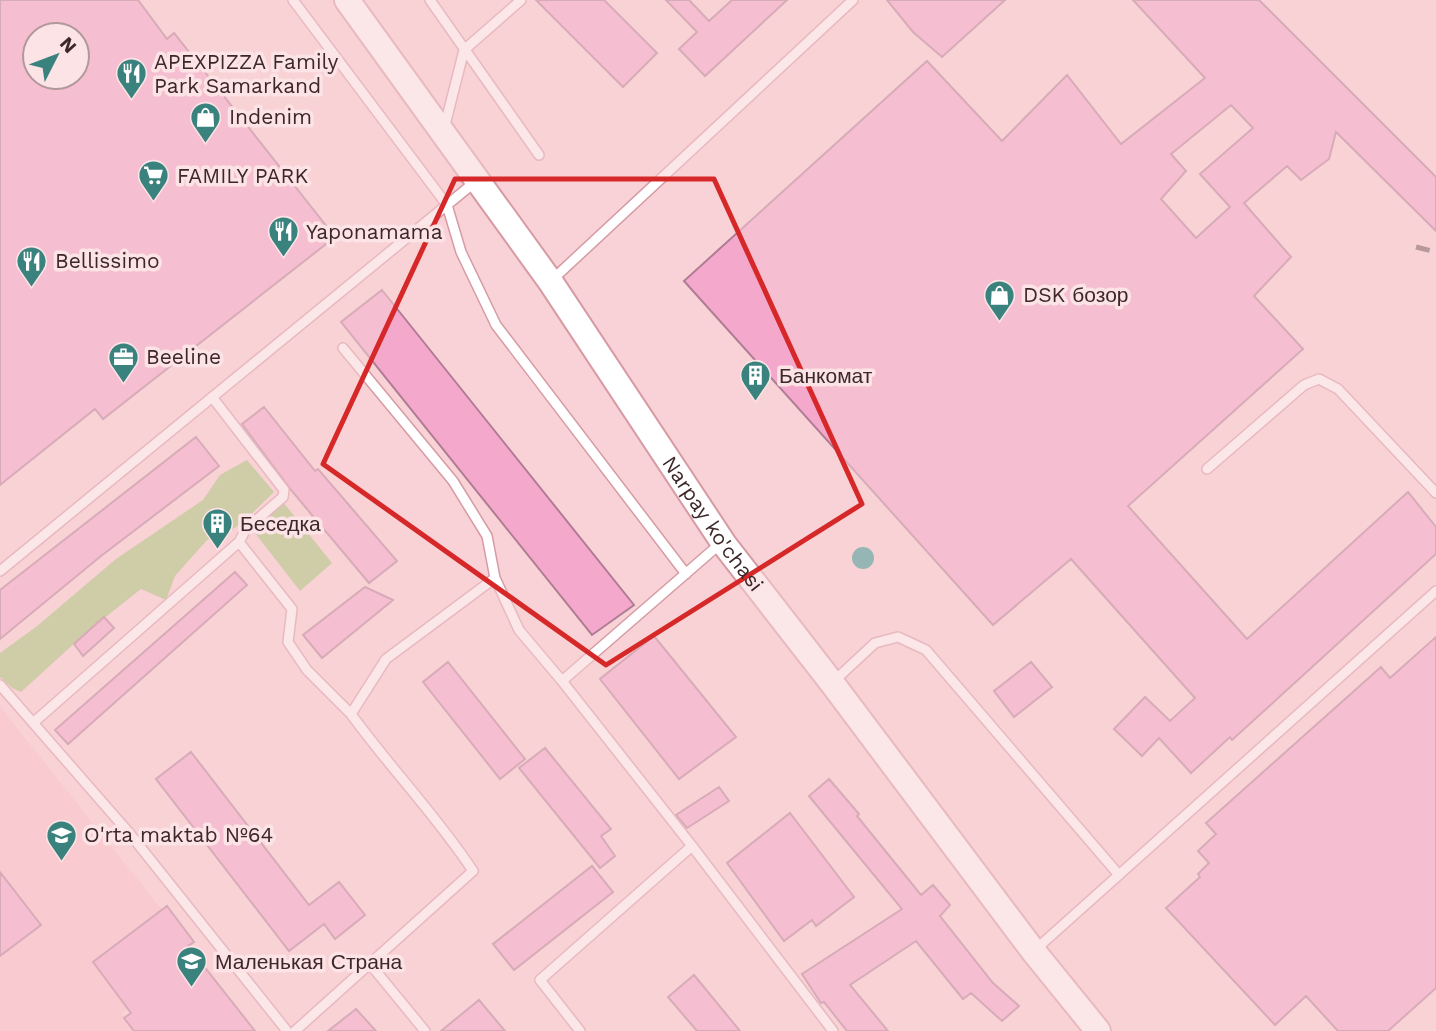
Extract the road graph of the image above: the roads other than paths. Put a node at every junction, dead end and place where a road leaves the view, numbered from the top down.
1 (293, 0) edge
2 (347, 0) edge
3 (429, 0) edge
4 (521, 0) edge
5 (853, 0) edge
6 (464, 50) junction
7 (443, 134) junction
8 (539, 155) dead end
9 (476, 181) junction
10 (447, 205) junction
11 (550, 281) junction
12 (343, 348) dead end
13 (212, 397) junction
14 (1207, 469) dead end
15 (1436, 493) edge
16 (239, 542) junction
17 (723, 542) junction
18 (0, 571) edge
19 (686, 575) junction
20 (495, 578) junction
21 (1436, 591) edge
22 (562, 681) junction
23 (832, 683) junction
24 (0, 685) edge
25 (351, 715) junction
26 (33, 723) junction
27 (692, 846) junction
28 (1119, 875) junction
29 (1034, 952) junction
30 (370, 964) junction
31 (287, 1031) edge
32 (295, 1031) edge
33 (425, 1031) edge
34 (580, 1031) edge
35 (833, 1031) edge
36 (1098, 1031) edge

1 - 10 lane
2 - 7 main road, Narpay ko'chasi
3 - 6 lane
4 - 6 lane
5 - 11 lane
6 - 7 lane
6 - 8 lane
7 - 9 main road, Narpay ko'chasi
9 - 10 lane
9 - 11 main road, Narpay ko'chasi
10 - 13 lane
10 - 19 lane
11 - 17 main road, Narpay ko'chasi
12 - 20 lane
13 - 16 lane
13 - 18 lane
14 - 15 lane
16 - 25 lane
16 - 26 lane
17 - 19 lane
17 - 23 main road, Narpay ko'chasi
19 - 22 lane
20 - 22 lane
20 - 25 lane
21 - 28 lane
22 - 27 lane
23 - 28 lane
23 - 29 main road, Narpay ko'chasi
24 - 26 lane
25 - 30 lane
26 - 31 lane
27 - 34 lane
27 - 35 lane
28 - 29 lane
29 - 36 main road, Narpay ko'chasi
30 - 32 lane
30 - 33 lane

